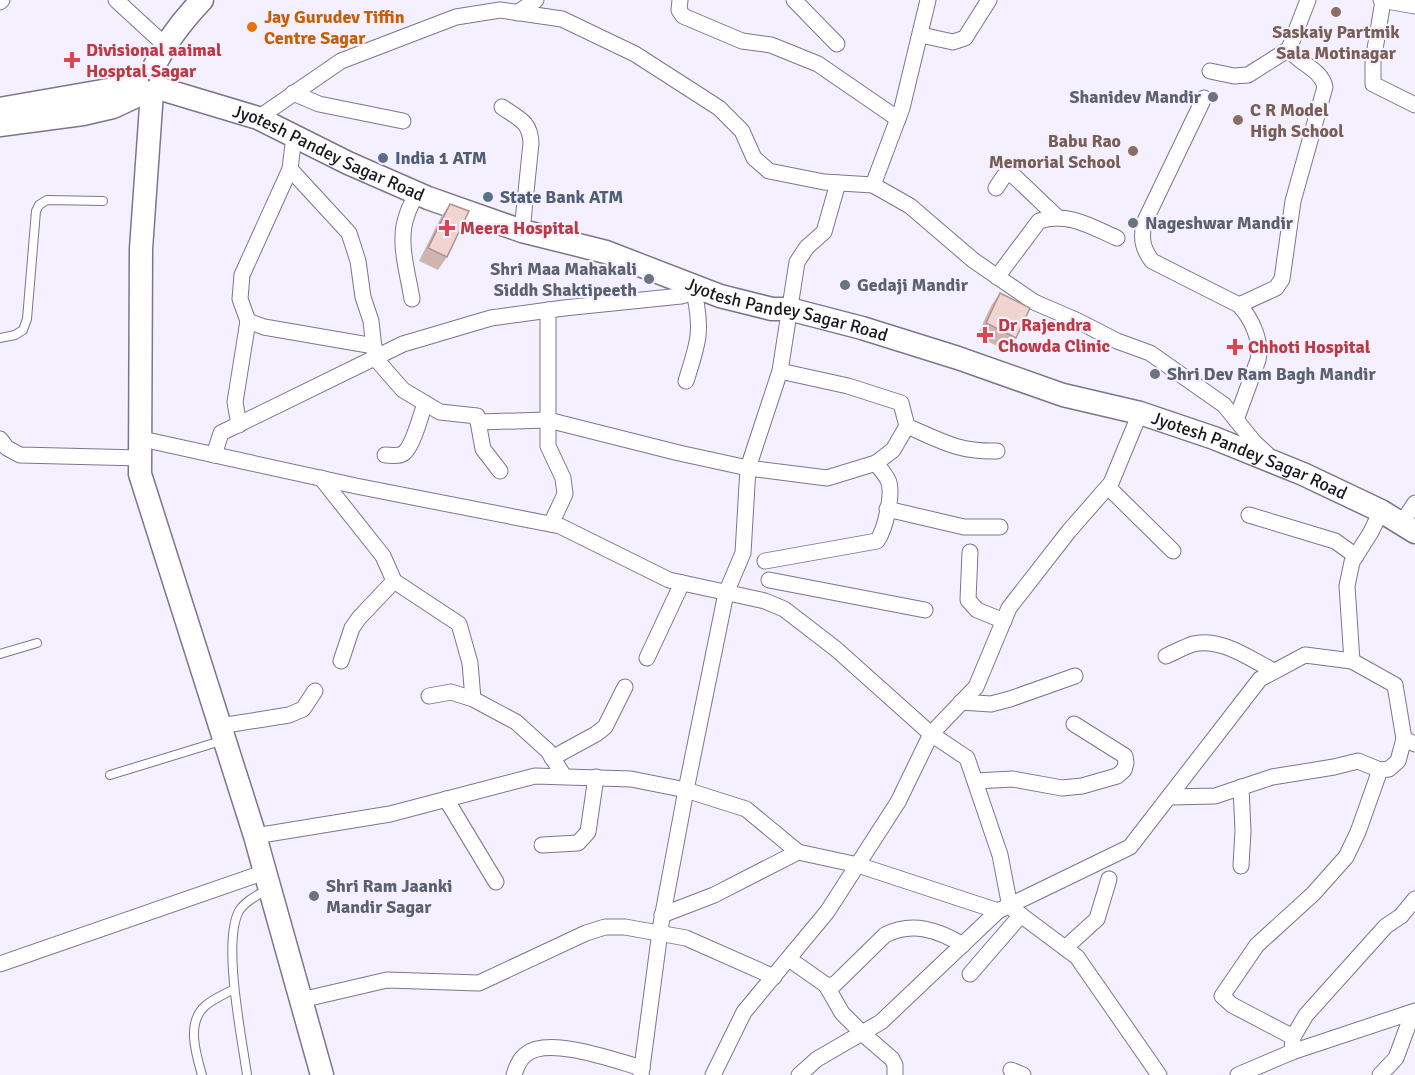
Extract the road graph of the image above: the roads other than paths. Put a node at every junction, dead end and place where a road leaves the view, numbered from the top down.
1 (116, 0) edge
2 (202, 0) edge
3 (536, 0) edge
4 (680, 0) edge
5 (794, 0) edge
6 (928, 0) edge
7 (989, 0) edge
8 (1308, 0) edge
9 (1382, 0) edge
10 (1415, 6) edge
11 (517, 12) junction
12 (921, 35) junction
13 (837, 44) dead end
14 (166, 45) junction
15 (1289, 49) junction
16 (1210, 71) dead end
17 (149, 84) junction
18 (293, 93) junction
19 (1204, 98) dead end
20 (1415, 105) edge
21 (502, 107) dead end
22 (0, 109) edge
23 (258, 118) junction
24 (898, 119) junction
25 (403, 121) dead end
26 (0, 125) edge
27 (294, 136) junction
28 (290, 169) junction
29 (838, 183) junction
30 (873, 185) junction
31 (996, 188) dead end
32 (417, 193) junction
33 (103, 201) dead end
34 (1058, 218) junction
35 (522, 231) junction
36 (1117, 238) dead end
37 (997, 277) junction
38 (699, 291) junction
39 (412, 299) dead end
40 (1239, 305) junction
41 (789, 309) junction
42 (548, 310) junction
43 (248, 321) junction
44 (0, 338) edge
45 (374, 352) junction
46 (780, 370) junction
47 (686, 381) dead end
48 (425, 403) junction
49 (1140, 413) junction
50 (548, 420) junction
51 (1236, 420) junction
52 (478, 422) junction
53 (239, 425) junction
54 (907, 426) junction
55 (0, 439) edge
56 (141, 448) junction
57 (997, 451) dead end
58 (214, 455) junction
59 (385, 455) dead end
60 (876, 464) junction
61 (1279, 465) junction
62 (748, 468) junction
63 (500, 471) dead end
64 (321, 478) junction
65 (1108, 487) junction
66 (1415, 503) edge
67 (887, 509) junction
68 (1381, 512) junction
69 (1249, 515) dead end
70 (552, 524) junction
71 (1000, 527) dead end
72 (1408, 527) edge
73 (1173, 551) dead end
74 (970, 552) dead end
75 (743, 553) junction
76 (1356, 556) junction
77 (765, 561) junction
78 (769, 580) junction
79 (394, 581) junction
80 (682, 583) junction
81 (726, 593) junction
82 (765, 601) junction
83 (925, 610) dead end
84 (1004, 621) junction
85 (36, 643) dead end
86 (0, 654) edge
87 (1166, 656) dead end
88 (647, 658) dead end
89 (342, 661) dead end
90 (1352, 661) junction
91 (1274, 671) junction
92 (1075, 676) dead end
93 (625, 687) dead end
94 (315, 691) dead end
95 (429, 696) dead end
96 (473, 699) junction
97 (961, 702) junction
98 (1074, 724) dead end
99 (222, 733) junction
100 (931, 734) junction
101 (1410, 742) edge
102 (552, 758) junction
103 (1380, 770) junction
104 (110, 775) dead end
105 (564, 776) junction
106 (596, 777) junction
107 (975, 781) junction
108 (1241, 787) junction
109 (686, 790) junction
110 (1170, 797) junction
111 (447, 799) junction
112 (255, 836) junction
113 (542, 845) dead end
114 (798, 852) junction
115 (858, 866) junction
116 (1241, 866) dead end
117 (1109, 879) dead end
118 (267, 880) junction
119 (496, 882) dead end
120 (1415, 899) edge
121 (1010, 911) junction
122 (662, 915) junction
123 (660, 933) junction
124 (963, 945) junction
125 (1065, 948) junction
126 (789, 958) junction
127 (0, 964) edge
128 (970, 974) dead end
129 (774, 976) junction
130 (826, 985) junction
131 (234, 989) junction
132 (301, 1000) junction
133 (1414, 1012) edge
134 (862, 1033) junction
135 (1293, 1044) junction
136 (642, 1072) edge
137 (202, 1075) edge
138 (247, 1075) edge
139 (322, 1075) edge
140 (514, 1075) edge
141 (713, 1075) edge
142 (799, 1075) edge
143 (895, 1075) edge
144 (1159, 1075) edge
145 (1238, 1075) edge
146 (1380, 1075) edge

1 - 14 street
2 - 14 main road
3 - 11 street
4 - 24 street
5 - 13 street
6 - 12 street
7 - 12 street
8 - 15 street
9 - 10 street
9 - 20 street
11 - 18 street
11 - 29 street
12 - 24 street
14 - 17 main road
15 - 16 street
15 - 40 street
17 - 22 main road
17 - 23 main road, Jyotesh Pandey Sagar Road
17 - 26 main road
17 - 56 main road
18 - 23 street
18 - 25 street
19 - 40 street
21 - 35 street
23 - 27 main road, Jyotesh Pandey Sagar Road
24 - 30 street
27 - 28 street
27 - 32 main road, Jyotesh Pandey Sagar Road
28 - 43 street
28 - 45 street
29 - 30 street
29 - 41 street
30 - 37 street
31 - 34 street
32 - 35 main road, Jyotesh Pandey Sagar Road
32 - 39 street
33 - 44 lane
34 - 36 street
34 - 37 street
35 - 38 main road, Jyotesh Pandey Sagar Road
37 - 51 street
38 - 41 main road, Jyotesh Pandey Sagar Road
38 - 42 street
38 - 47 street
40 - 51 street
41 - 46 street
41 - 49 main road, Jyotesh Pandey Sagar Road
42 - 45 street
42 - 50 street
43 - 45 street
43 - 53 street
45 - 48 street
45 - 53 street
46 - 54 street
46 - 62 street
48 - 52 street
48 - 59 street
49 - 61 main road, Jyotesh Pandey Sagar Road
49 - 65 street
50 - 52 street
50 - 62 street
50 - 70 street
51 - 61 street
52 - 63 street
53 - 58 street
54 - 57 street
54 - 60 street
55 - 56 street
56 - 58 street
56 - 99 main road
58 - 64 street
60 - 62 street
60 - 67 street
61 - 68 main road, Jyotesh Pandey Sagar Road
62 - 75 street
64 - 70 street
64 - 79 street
65 - 73 street
65 - 84 street
66 - 72 street
67 - 71 street
67 - 77 street
68 - 72 main road, Jyotesh Pandey Sagar Road
68 - 76 street
69 - 76 street
70 - 80 street
74 - 84 street
75 - 77 street
75 - 81 street
76 - 90 street
77 - 78 street
78 - 82 street
78 - 83 street
79 - 89 street
79 - 96 street
80 - 81 street
80 - 88 street
81 - 82 street
81 - 109 street
82 - 100 street
84 - 97 street
85 - 86 lane
87 - 91 street
90 - 91 street
90 - 101 street
91 - 110 street
92 - 97 street
93 - 102 street
94 - 99 street
95 - 96 street
96 - 102 street
97 - 100 street
98 - 107 street
99 - 104 lane
99 - 112 main road
100 - 107 street
100 - 115 street
101 - 103 street
102 - 105 street
103 - 108 street
103 - 135 street
105 - 106 street
105 - 111 street
106 - 109 street
106 - 113 street
107 - 121 street
108 - 110 street
108 - 116 street
109 - 114 street
109 - 122 street
110 - 121 street
111 - 112 street
111 - 119 street
112 - 118 main road
114 - 115 street
114 - 122 street
115 - 121 street
115 - 126 street
117 - 125 street
118 - 127 street
118 - 131 lane
118 - 132 main road
120 - 135 street
121 - 124 street
121 - 125 street
121 - 128 street
122 - 123 street
123 - 129 street
123 - 132 street
123 - 136 street
124 - 130 street
124 - 134 street
125 - 144 street
126 - 129 street
126 - 130 street
129 - 141 street
130 - 134 street
131 - 137 lane
131 - 138 lane
132 - 139 main road
133 - 135 street
133 - 146 street
134 - 142 street
134 - 143 street
135 - 145 street
136 - 140 street

